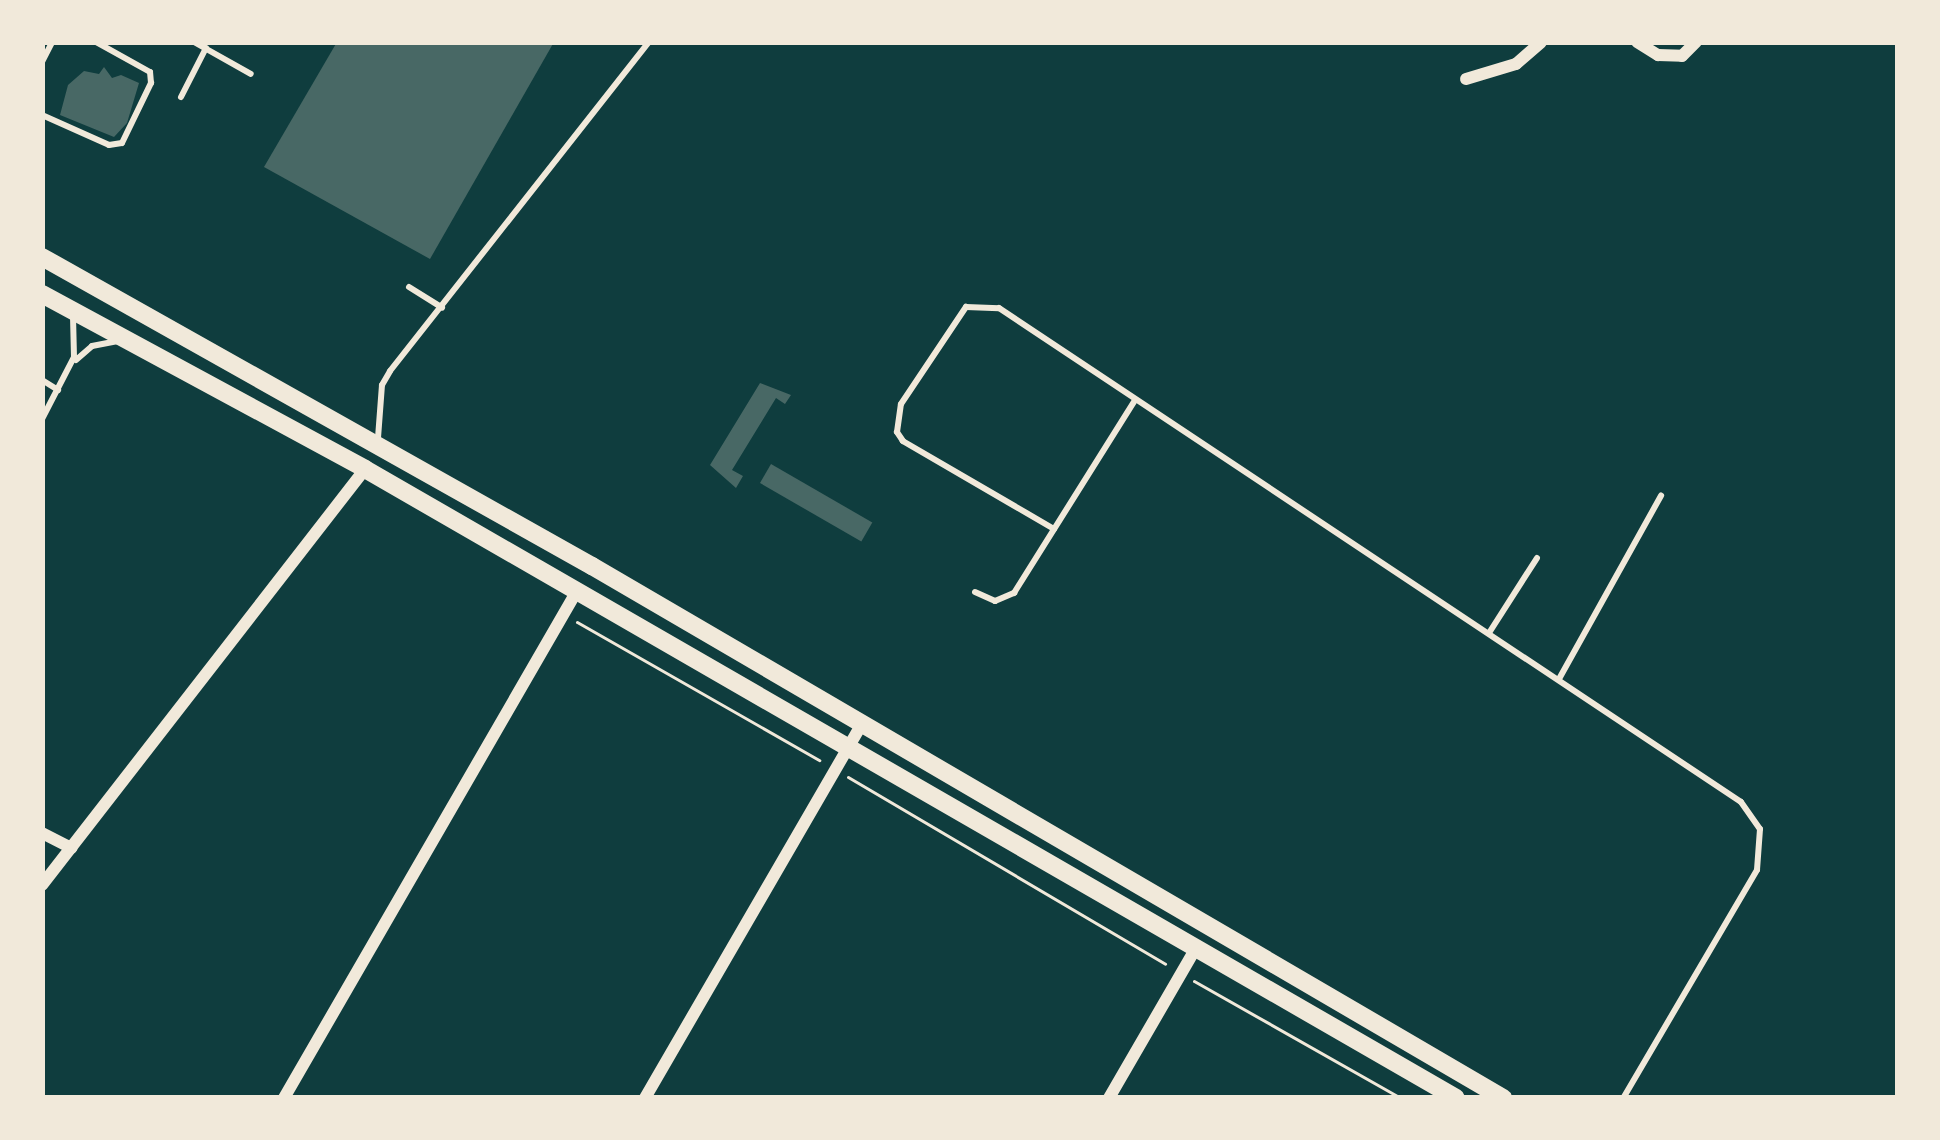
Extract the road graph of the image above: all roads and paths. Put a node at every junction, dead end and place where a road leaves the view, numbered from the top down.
1 (52, 42) edge
2 (96, 42) edge
3 (194, 42) edge
4 (649, 42) edge
5 (1541, 42) edge
6 (1637, 42) edge
7 (1696, 42) edge
8 (206, 48) junction
9 (42, 62) edge
10 (251, 74) dead end
11 (1466, 80) dead end
12 (181, 97) dead end
13 (45, 117) edge
14 (42, 257) edge
15 (409, 287) dead end
16 (42, 294) edge
17 (442, 308) junction
18 (71, 310) junction
19 (127, 340) junction
20 (70, 367) junction
21 (42, 380) edge
22 (58, 390) junction
23 (1135, 400) junction
24 (42, 419) edge
25 (378, 446) junction
26 (364, 469) junction
27 (1661, 496) dead end
28 (1054, 529) junction
29 (1537, 558) dead end
30 (577, 591) junction
31 (975, 592) dead end
32 (563, 614) junction
33 (1489, 633) junction
34 (1559, 679) junction
35 (861, 725) junction
36 (847, 745) junction
37 (833, 768) junction
38 (42, 833) edge
39 (70, 848) junction
40 (42, 885) edge
41 (1196, 948) junction
42 (1180, 973) junction
43 (284, 1098) edge
44 (645, 1098) edge
45 (1109, 1098) edge
46 (1401, 1098) edge
47 (1456, 1098) edge
48 (1503, 1098) edge
49 (1623, 1098) edge

1 - 9 lane
2 - 13 lane
3 - 8 lane
4 - 17 lane
5 - 11 street
6 - 7 street
8 - 10 lane
8 - 12 lane
14 - 25 main road
15 - 17 lane
16 - 18 main road
17 - 25 lane
18 - 19 main road
18 - 20 lane
19 - 20 lane
19 - 26 main road
20 - 22 lane
21 - 22 lane
22 - 24 lane
23 - 28 lane
23 - 28 lane
23 - 33 lane
25 - 35 main road
26 - 30 main road
26 - 39 street
27 - 34 lane
28 - 31 lane
29 - 33 lane
30 - 32 street
30 - 36 main road
32 - 37 path
32 - 43 street
33 - 34 lane
34 - 49 lane
35 - 36 street
35 - 48 main road
36 - 37 street
36 - 41 main road
37 - 42 path
37 - 44 street
38 - 39 street
39 - 40 street
41 - 42 street
41 - 47 main road
42 - 45 street
42 - 46 path

